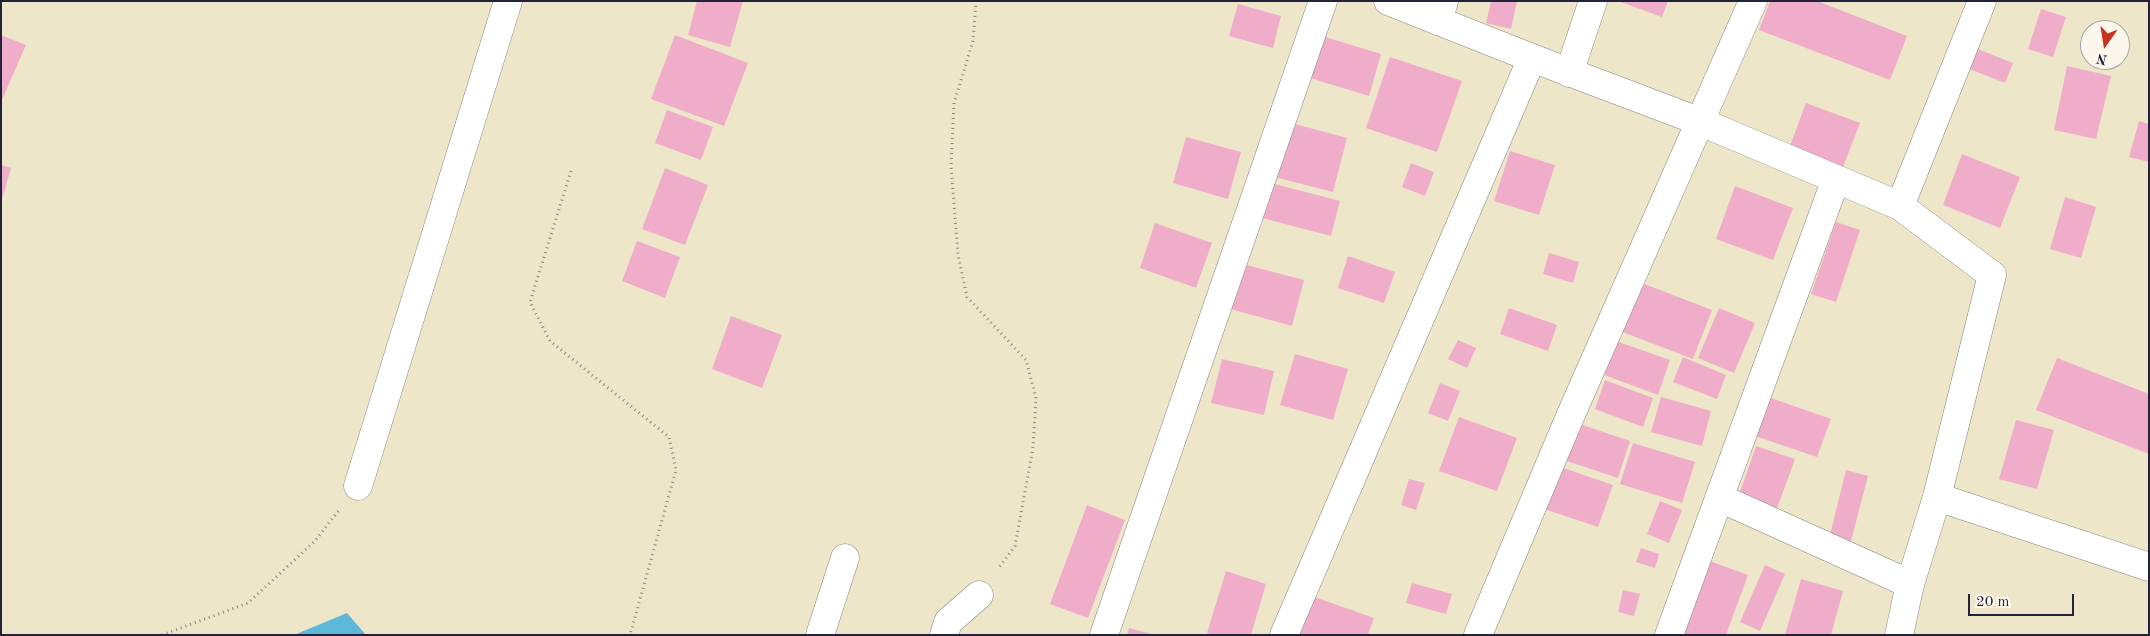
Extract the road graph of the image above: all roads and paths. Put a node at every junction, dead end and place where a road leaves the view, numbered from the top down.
1 (508, 1) edge
2 (976, 1) edge
3 (1324, 1) edge
4 (1388, 1) edge
5 (1593, 1) edge
6 (1753, 1) edge
7 (1982, 1) edge
8 (1441, 11) edge
9 (1532, 58) junction
10 (1569, 72) junction
11 (1701, 122) junction
12 (571, 171) dead end
13 (1836, 179) junction
14 (1900, 206) junction
15 (358, 486) joint
16 (1720, 498) junction
17 (1937, 498) junction
18 (845, 558) dead end
19 (2149, 567) edge
20 (1910, 584) junction
21 (979, 595) joint
22 (1906, 633) edge
23 (162, 635) edge
24 (630, 635) edge
25 (820, 635) edge
26 (944, 635) edge
27 (1104, 635) edge
28 (1284, 635) edge
29 (1478, 635) edge
30 (1670, 635) edge

1 - 15 street
2 - 21 path
3 - 27 street
4 - 8 street
5 - 10 street
6 - 11 street
7 - 14 street
8 - 9 street
9 - 10 street
9 - 28 street
10 - 11 street
11 - 13 street
11 - 29 street
12 - 24 path
13 - 14 street
13 - 16 street
14 - 17 street
15 - 23 path
16 - 20 street
16 - 30 street
17 - 19 street
17 - 20 street
18 - 25 street
20 - 22 street
21 - 26 street

